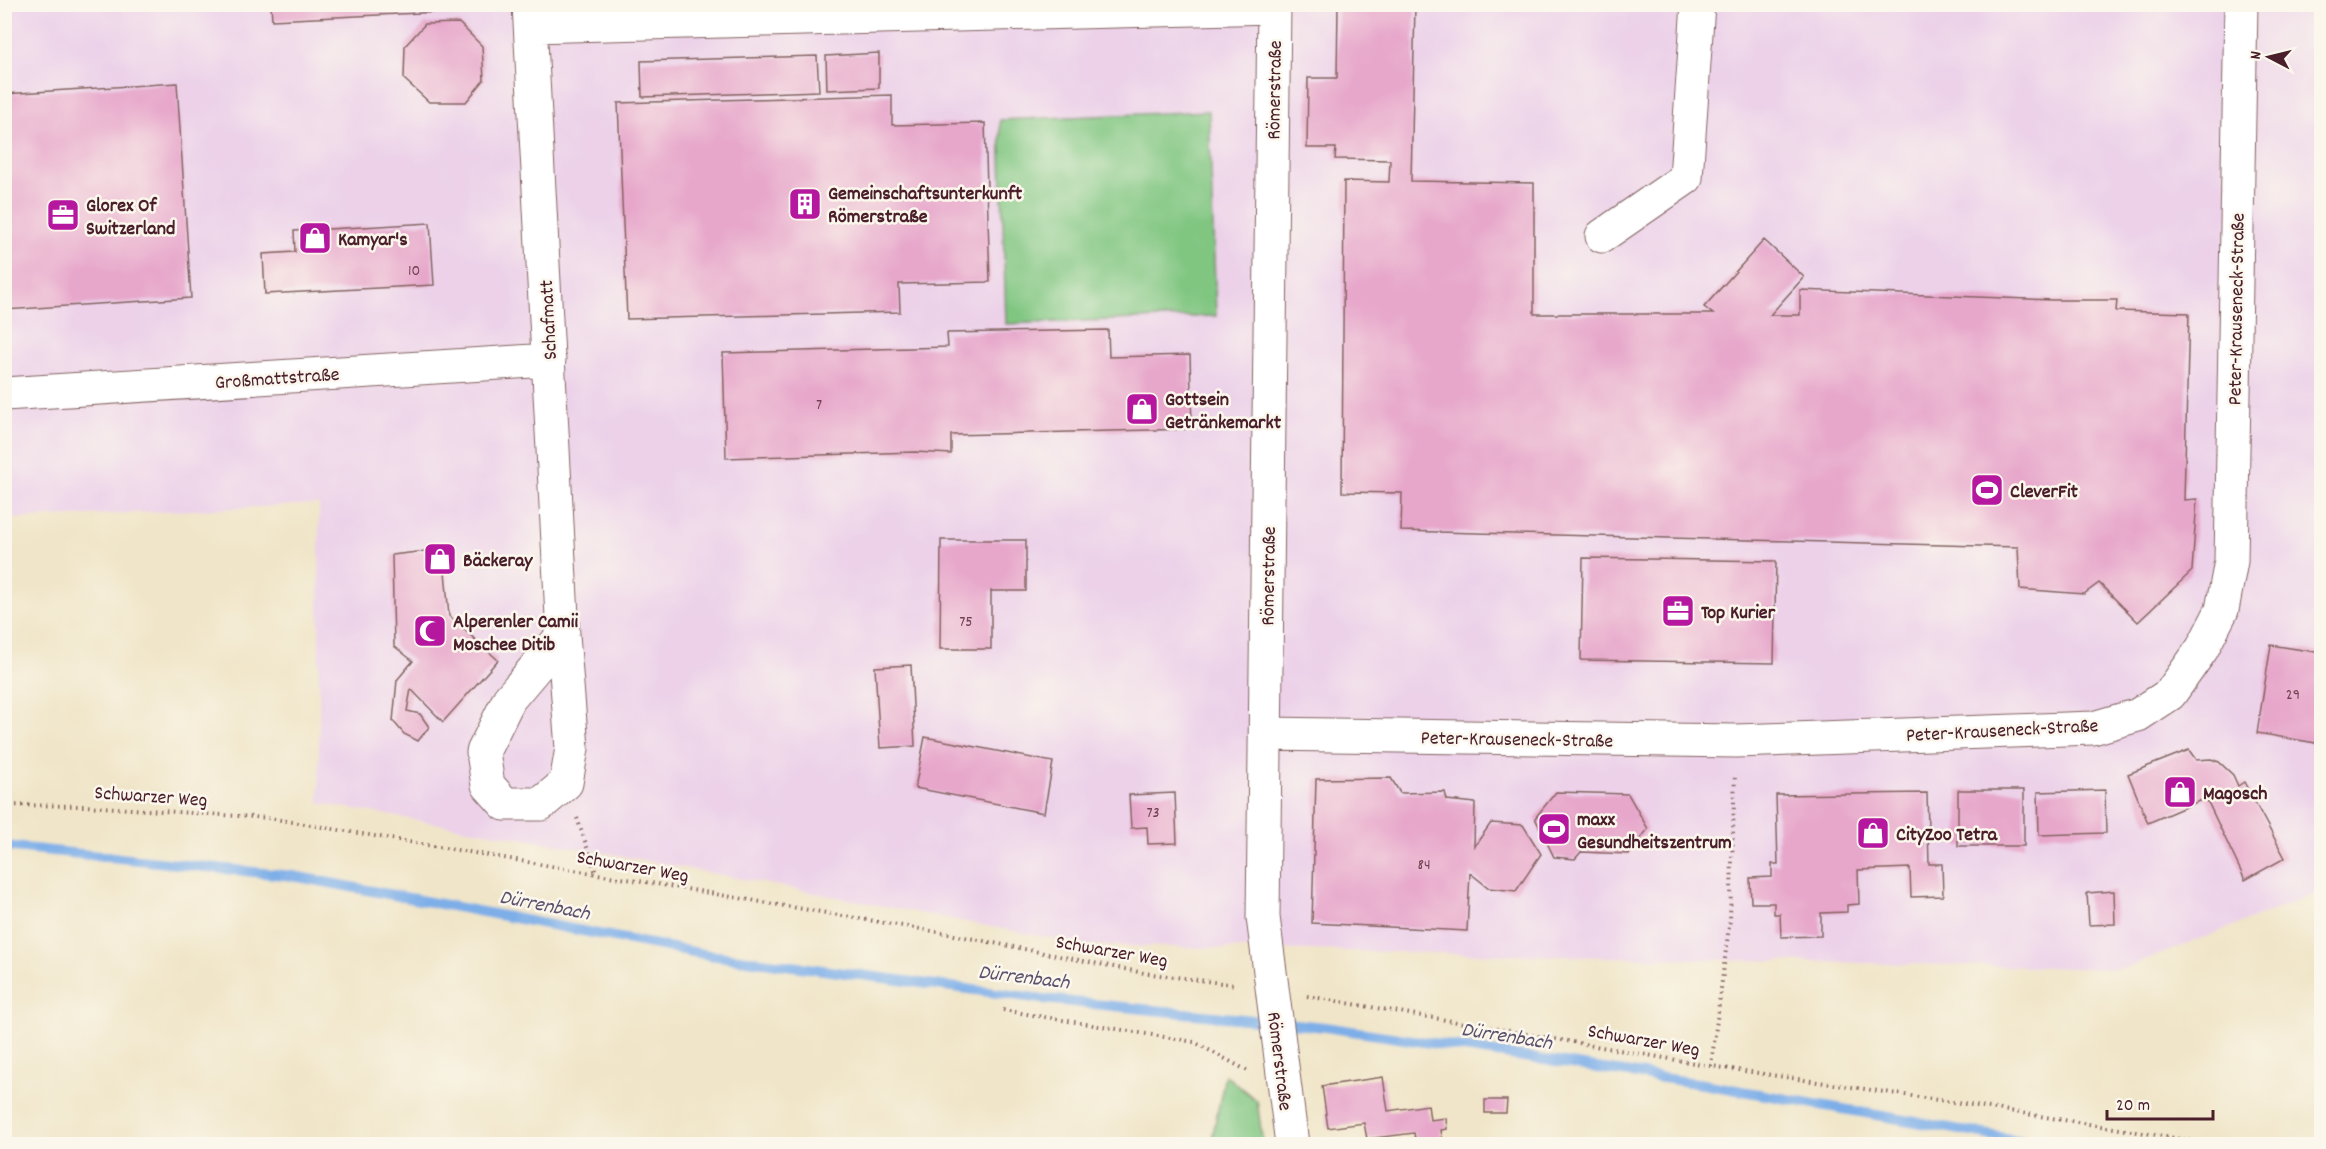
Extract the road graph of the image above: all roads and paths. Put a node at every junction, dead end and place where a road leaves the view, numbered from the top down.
1 (1698, 4) edge
2 (2241, 4) edge
3 (1274, 6) edge
4 (530, 15) edge
5 (1602, 236) dead end
6 (549, 360) junction
7 (4, 394) edge
8 (562, 635) junction
9 (1266, 734) junction
10 (1736, 741) junction
11 (566, 783) junction
12 (4, 805) edge
13 (596, 874) junction
14 (1272, 990) junction
15 (1003, 1010) dead end
16 (1279, 1058) junction
17 (1711, 1066) junction
18 (1292, 1144) edge
19 (2212, 1144) edge

1 - 5 street
2 - 10 street, Peter-Krauseneck-Straße
3 - 4 street, Römerstraße
3 - 9 street, Römerstraße
4 - 6 street, Schafmatt
6 - 7 street, Großmattstraße
6 - 8 street, Schafmatt
8 - 11 street, Schafmatt
8 - 11 street
9 - 10 street, Peter-Krauseneck-Straße
9 - 14 street, Römerstraße
10 - 17 path
11 - 13 path
12 - 13 path, Schwarzer Weg
13 - 14 path, Schwarzer Weg
14 - 16 street, Römerstraße
14 - 17 path, Schwarzer Weg
15 - 16 path
16 - 18 street, Römerstraße
17 - 19 path, Schwarzer Weg

